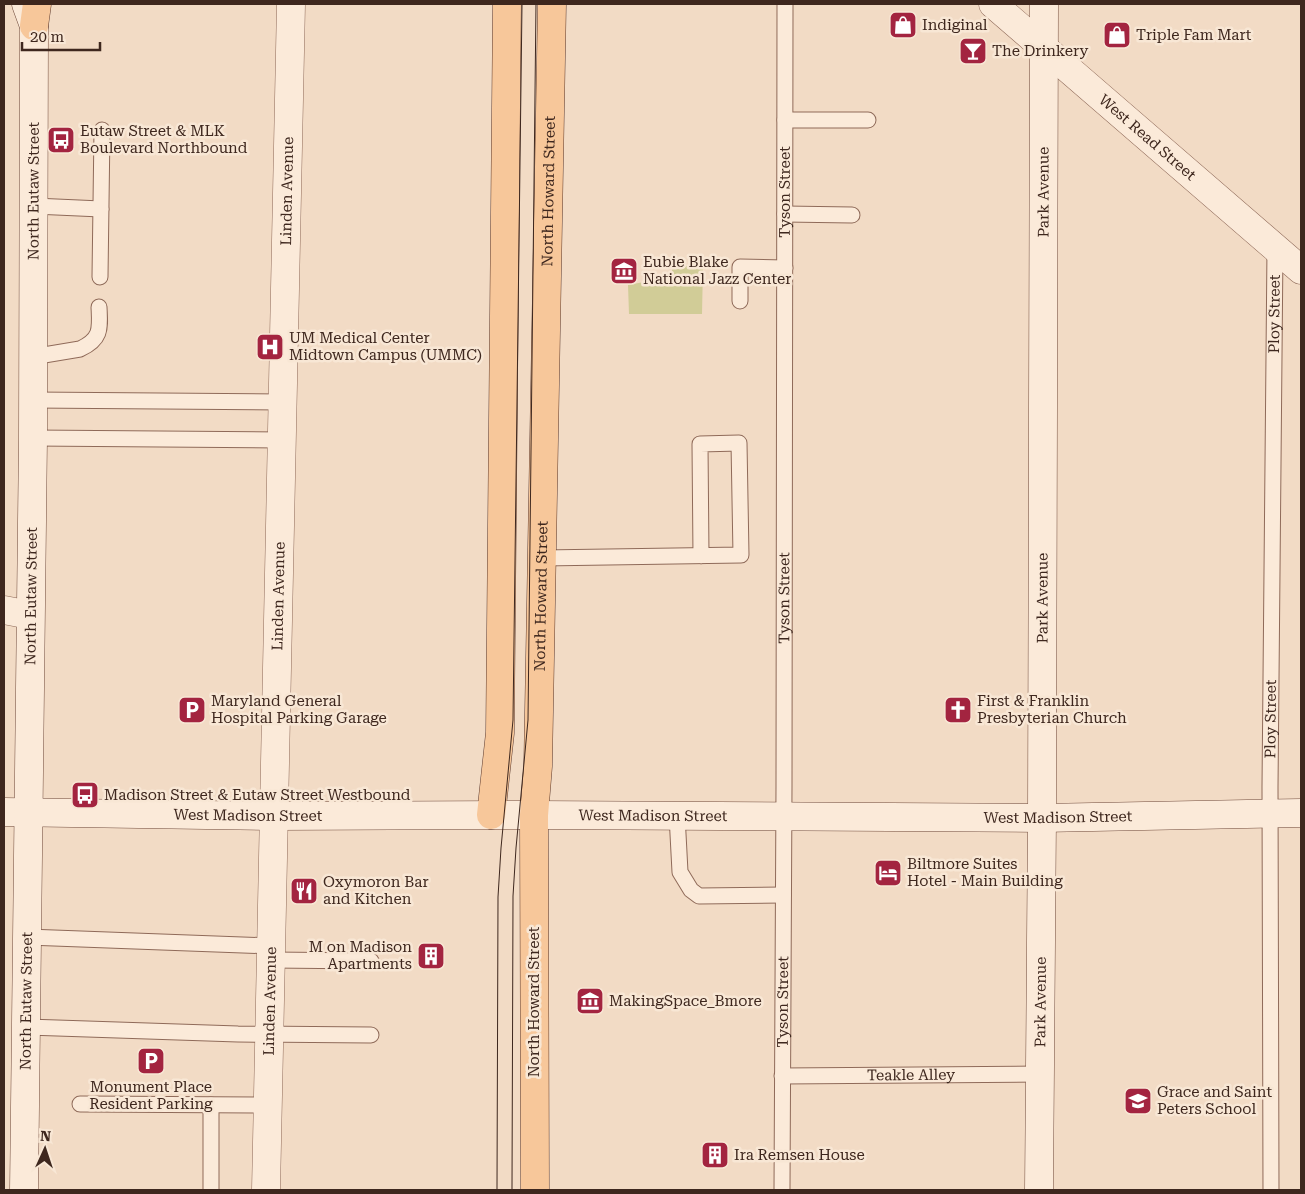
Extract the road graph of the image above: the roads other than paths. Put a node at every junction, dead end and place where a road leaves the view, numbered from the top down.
1 (291, 4) edge
2 (507, 4) edge
3 (552, 4) edge
4 (785, 4) edge
5 (993, 4) edge
6 (1044, 4) edge
7 (32, 11) edge
8 (1044, 47) junction
9 (785, 120) junction
10 (868, 120) dead end
11 (102, 130) dead end
12 (34, 206) junction
13 (101, 209) junction
14 (785, 214) junction
15 (852, 215) dead end
16 (1275, 248) junction
17 (785, 268) junction
18 (1301, 270) edge
19 (100, 277) dead end
20 (740, 301) dead end
21 (100, 308) dead end
22 (32, 357) junction
23 (32, 400) junction
24 (283, 402) junction
25 (33, 438) junction
26 (282, 440) junction
27 (701, 556) junction
28 (542, 558) junction
29 (4, 610) edge
30 (30, 614) junction
31 (16, 813) edge
32 (1270, 813) junction
33 (1301, 813) edge
34 (534, 814) junction
35 (491, 815) junction
36 (677, 815) junction
37 (274, 816) junction
38 (784, 816) junction
39 (1042, 818) junction
40 (784, 895) junction
41 (27, 937) junction
42 (272, 953) junction
43 (371, 961) dead end
44 (27, 1027) junction
45 (270, 1034) junction
46 (371, 1036) dead end
47 (1040, 1074) junction
48 (782, 1076) junction
49 (80, 1104) dead end
50 (212, 1105) junction
51 (268, 1105) junction
52 (24, 1190) edge
53 (211, 1190) edge
54 (266, 1190) edge
55 (535, 1190) edge
56 (782, 1190) edge
57 (1039, 1190) edge
58 (1271, 1190) edge

1 - 24 street, Linden Avenue
2 - 35 main road
3 - 28 main road, North Howard Street
4 - 9 lane, Tyson Street
5 - 8 street, West Read Street
6 - 8 street, Park Avenue
7 - 12 street, North Eutaw Street
8 - 16 street, West Read Street
8 - 39 street, Park Avenue
9 - 10 lane
9 - 14 lane, Tyson Street
11 - 13 lane
12 - 13 lane
12 - 22 street, North Eutaw Street
13 - 19 lane
14 - 15 lane
14 - 17 lane, Tyson Street
16 - 18 street, West Read Street
16 - 32 lane, Ploy Street
17 - 20 lane
17 - 38 lane, Tyson Street
21 - 22 lane
22 - 23 street, North Eutaw Street
23 - 24 lane
23 - 25 street, North Eutaw Street
24 - 26 street, Linden Avenue
25 - 26 lane
25 - 30 street, North Eutaw Street
26 - 37 street, Linden Avenue
27 - 27 lane
27 - 28 lane
28 - 34 main road, North Howard Street
29 - 30 street
30 - 31 street, North Eutaw Street
31 - 37 street, West Madison Street
31 - 41 street, North Eutaw Street
32 - 33 street, West Madison Street
32 - 39 street, West Madison Street
32 - 58 lane, Ploy Street
34 - 35 street, West Madison Street
34 - 36 street, West Madison Street
34 - 55 main road, North Howard Street
35 - 37 street, West Madison Street
36 - 38 street, West Madison Street
36 - 40 lane
37 - 42 street, Linden Avenue
38 - 39 street, West Madison Street
38 - 40 lane, Tyson Street
39 - 47 street, Park Avenue
40 - 48 lane, Tyson Street
41 - 42 lane
41 - 44 street, North Eutaw Street
42 - 43 lane
42 - 45 street, Linden Avenue
44 - 45 lane
44 - 52 street, North Eutaw Street
45 - 46 lane
45 - 51 street, Linden Avenue
47 - 48 lane, Teakle Alley
47 - 57 street, Park Avenue
48 - 56 lane, Tyson Street
49 - 50 lane
50 - 51 lane
50 - 53 lane
51 - 54 street, Linden Avenue

